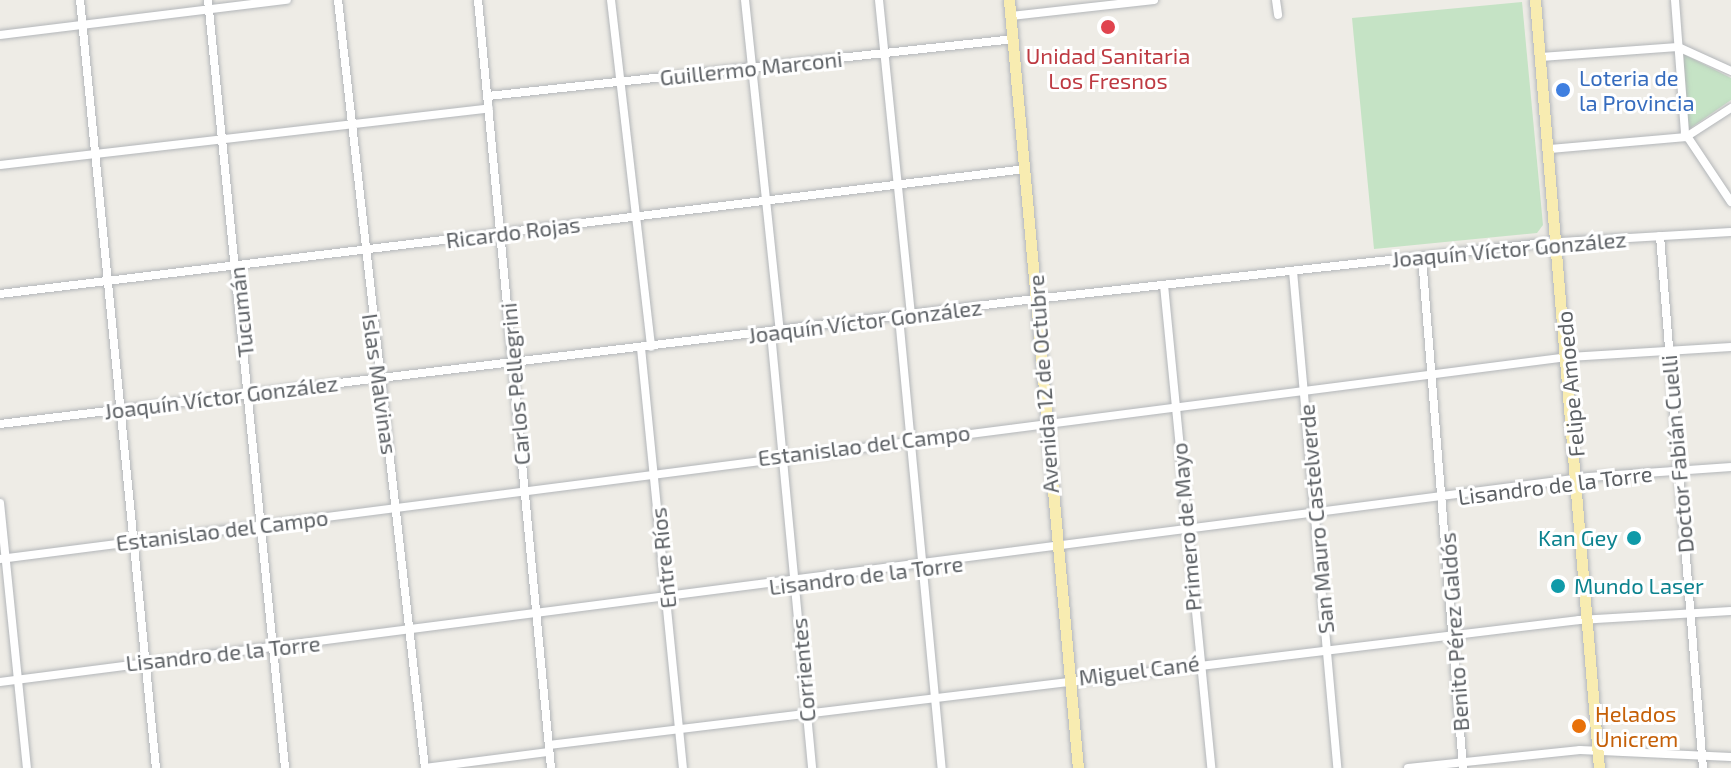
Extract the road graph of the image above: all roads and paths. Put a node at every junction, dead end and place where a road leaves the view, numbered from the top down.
1 (80, 0) edge
2 (287, 0) edge
3 (338, 0) edge
4 (478, 0) edge
5 (611, 0) edge
6 (745, 0) edge
7 (879, 0) edge
8 (1009, 0) edge
9 (1154, 0) edge
10 (1276, 0) edge
11 (1535, 0) edge
12 (1675, 0) edge
13 (1143, 1) edge
14 (208, 5) edge
15 (1278, 15) dead end
16 (1011, 16) junction
17 (83, 25) junction
18 (0, 35) edge
19 (1014, 39) junction
20 (1678, 47) junction
21 (886, 53) junction
22 (1541, 57) junction
23 (753, 68) junction
24 (1731, 71) edge
25 (619, 82) junction
26 (488, 96) junction
27 (489, 108) junction
28 (1731, 108) edge
29 (351, 124) junction
30 (1686, 137) junction
31 (222, 139) junction
32 (1550, 149) junction
33 (95, 154) junction
34 (0, 165) edge
35 (1025, 169) junction
36 (898, 185) junction
37 (767, 200) junction
38 (1731, 202) edge
39 (636, 217) junction
40 (1731, 232) edge
41 (501, 234) junction
42 (1660, 236) junction
43 (1558, 242) junction
44 (362, 251) junction
45 (1422, 257) junction
46 (236, 266) junction
47 (1293, 271) junction
48 (108, 281) junction
49 (1164, 285) junction
50 (0, 294) edge
51 (1035, 299) junction
52 (911, 315) junction
53 (899, 317) junction
54 (775, 332) junction
55 (1731, 347) edge
56 (646, 348) junction
57 (1668, 351) junction
58 (1569, 357) junction
59 (513, 363) junction
60 (1432, 374) junction
61 (377, 378) junction
62 (1304, 390) junction
63 (249, 395) junction
64 (1176, 406) junction
65 (121, 410) junction
66 (1045, 422) junction
67 (0, 424) edge
68 (910, 439) junction
69 (780, 456) junction
70 (1731, 467) edge
71 (1678, 471) junction
72 (654, 473) junction
73 (1578, 481) junction
74 (525, 492) junction
75 (1445, 499) junction
76 (0, 503) edge
77 (397, 509) junction
78 (1316, 514) junction
79 (261, 526) junction
80 (1186, 528) junction
81 (134, 540) junction
82 (1056, 547) junction
83 (3, 558) edge
84 (923, 567) junction
85 (796, 583) junction
86 (667, 601) junction
87 (1731, 611) edge
88 (1690, 614) junction
89 (538, 617) junction
90 (1588, 620) junction
91 (411, 634) junction
92 (1454, 634) junction
93 (272, 648) junction
94 (1327, 649) junction
95 (145, 660) junction
96 (1199, 663) junction
97 (18, 677) junction
98 (1069, 678) junction
99 (0, 682) edge
100 (934, 696) junction
101 (806, 712) junction
102 (679, 730) junction
103 (549, 748) junction
104 (1597, 750) junction
105 (1701, 755) junction
106 (1731, 757) edge
107 (1463, 765) edge
108 (27, 768) edge
109 (156, 768) edge
110 (285, 768) edge
111 (425, 768) edge
112 (551, 768) edge
113 (683, 768) edge
114 (812, 768) edge
115 (942, 768) edge
116 (1078, 768) edge
117 (1211, 768) edge
118 (1337, 768) edge
119 (1408, 768) edge
120 (1599, 768) edge
121 (1703, 768) edge

1 - 17 street
2 - 14 street
3 - 29 street, Islas Malvinas
4 - 26 street, Carlos Pellegrini
5 - 25 street, Entre Ríos
6 - 23 street, Corrientes
7 - 21 street
8 - 16 main road, Avenida 12 de Octubre
9 - 13 street
10 - 15 street
11 - 22 main road, Felipe Amoedo
12 - 20 street
13 - 16 street
14 - 17 street
14 - 31 street, Tucumán
16 - 19 main road, Avenida 12 de Octubre
17 - 18 street
17 - 33 street
19 - 21 street, Guillermo Marconi
19 - 35 main road, Avenida 12 de Octubre
20 - 22 street
20 - 24 street
20 - 30 street
21 - 23 street, Guillermo Marconi
21 - 36 street
22 - 32 main road, Felipe Amoedo
23 - 25 street, Guillermo Marconi
23 - 37 street, Corrientes
25 - 26 street, Guillermo Marconi
25 - 39 street, Entre Ríos
26 - 27 street, Carlos Pellegrini
27 - 29 street
27 - 41 street, Carlos Pellegrini
28 - 30 street
29 - 31 street
29 - 44 street, Islas Malvinas
30 - 32 street
30 - 38 street
31 - 33 street
31 - 46 street, Tucumán
32 - 43 main road, Felipe Amoedo
33 - 34 street
33 - 48 street
35 - 36 street, Ricardo Rojas
35 - 51 main road, Avenida 12 de Octubre
36 - 37 street, Ricardo Rojas
36 - 52 street
37 - 39 street, Ricardo Rojas
37 - 54 street, Corrientes
39 - 41 street, Ricardo Rojas
39 - 56 street, Entre Ríos
40 - 42 street, Joaquín Víctor González
41 - 44 street, Ricardo Rojas
41 - 59 street, Carlos Pellegrini
42 - 43 street, Joaquín Víctor González
42 - 57 street, Doctor Fabián Cuelli
43 - 45 street, Joaquín Víctor González
43 - 58 main road, Felipe Amoedo
44 - 46 street, Ricardo Rojas
44 - 61 street, Islas Malvinas
45 - 47 street, Joaquín Víctor González
45 - 60 street, Benito Pérez Galdós
46 - 48 street, Ricardo Rojas
46 - 63 street, Tucumán
47 - 49 street, Joaquín Víctor González
47 - 62 street, San Mauro Castelverde
48 - 50 street, Ricardo Rojas
48 - 65 street
49 - 51 street, Joaquín Víctor González
49 - 64 street, Primero de Mayo
51 - 52 street, Joaquín Víctor González
51 - 66 main road, Avenida 12 de Octubre
52 - 53 street, Joaquín Víctor González
53 - 54 street, Joaquín Víctor González
53 - 68 street
54 - 56 street, Joaquín Víctor González
54 - 69 street, Corrientes
55 - 57 street, Estanislao del Campo
56 - 59 street, Joaquín Víctor González
56 - 72 street, Entre Ríos
57 - 58 street, Estanislao del Campo
57 - 71 street, Doctor Fabián Cuelli
58 - 60 street, Estanislao del Campo
58 - 73 main road, Felipe Amoedo
59 - 61 street, Joaquín Víctor González
59 - 74 street, Carlos Pellegrini
60 - 62 street, Estanislao del Campo
60 - 75 street, Benito Pérez Galdós
61 - 63 street, Joaquín Víctor González
61 - 77 street, Islas Malvinas
62 - 64 street, Estanislao del Campo
62 - 78 street, San Mauro Castelverde
63 - 65 street, Joaquín Víctor González
63 - 79 street, Tucumán
64 - 66 street, Estanislao del Campo
64 - 80 street, Primero de Mayo
65 - 67 street, Joaquín Víctor González
65 - 81 street
66 - 68 street, Estanislao del Campo
66 - 82 main road, Avenida 12 de Octubre
68 - 69 street, Estanislao del Campo
68 - 84 street
69 - 72 street, Estanislao del Campo
69 - 85 street, Corrientes
70 - 71 street, Lisandro de la Torre
71 - 73 street, Lisandro de la Torre
71 - 88 street, Doctor Fabián Cuelli
72 - 74 street, Estanislao del Campo
72 - 86 street, Entre Ríos
73 - 75 street, Lisandro de la Torre
73 - 90 main road, Felipe Amoedo
74 - 77 street, Estanislao del Campo
74 - 89 street, Carlos Pellegrini
75 - 78 street, Lisandro de la Torre
75 - 92 street, Benito Pérez Galdós
76 - 83 street
77 - 79 street, Estanislao del Campo
77 - 91 street, Islas Malvinas
78 - 80 street, Lisandro de la Torre
78 - 94 street, San Mauro Castelverde
79 - 81 street, Estanislao del Campo
79 - 93 street, Tucumán
80 - 82 street, Lisandro de la Torre
80 - 96 street, Primero de Mayo
81 - 83 street, Estanislao del Campo
81 - 95 street
82 - 84 street, Lisandro de la Torre
82 - 98 main road, Avenida 12 de Octubre
83 - 97 street
84 - 85 street, Lisandro de la Torre
84 - 100 street
85 - 86 street, Lisandro de la Torre
85 - 101 street, Corrientes
86 - 89 street, Lisandro de la Torre
86 - 102 street, Entre Ríos
87 - 88 street, Miguel Cané
88 - 90 street, Miguel Cané
88 - 105 street, Doctor Fabián Cuelli
89 - 91 street, Lisandro de la Torre
89 - 103 street, Carlos Pellegrini
90 - 92 street, Miguel Cané
90 - 104 main road, Felipe Amoedo
91 - 93 street, Lisandro de la Torre
91 - 111 street, Islas Malvinas
92 - 94 street, Miguel Cané
92 - 107 street, Benito Pérez Galdós
93 - 95 street, Lisandro de la Torre
93 - 110 street, Tucumán
94 - 96 street, Miguel Cané
94 - 118 street, San Mauro Castelverde
95 - 97 street, Lisandro de la Torre
95 - 109 street
96 - 98 street, Miguel Cané
96 - 117 street, Primero de Mayo
97 - 99 street, Lisandro de la Torre
97 - 108 street
98 - 100 street, Miguel Cané
98 - 116 main road, Avenida 12 de Octubre
100 - 101 street, Miguel Cané
100 - 115 street
101 - 102 street, Miguel Cané
101 - 114 street, Corrientes
102 - 103 street, Miguel Cané
102 - 113 street, Entre Ríos
103 - 111 street, Miguel Cané
103 - 112 street, Carlos Pellegrini
104 - 105 street
104 - 107 street
104 - 120 main road, Felipe Amoedo
105 - 106 street
105 - 121 street, Doctor Fabián Cuelli
107 - 119 street

